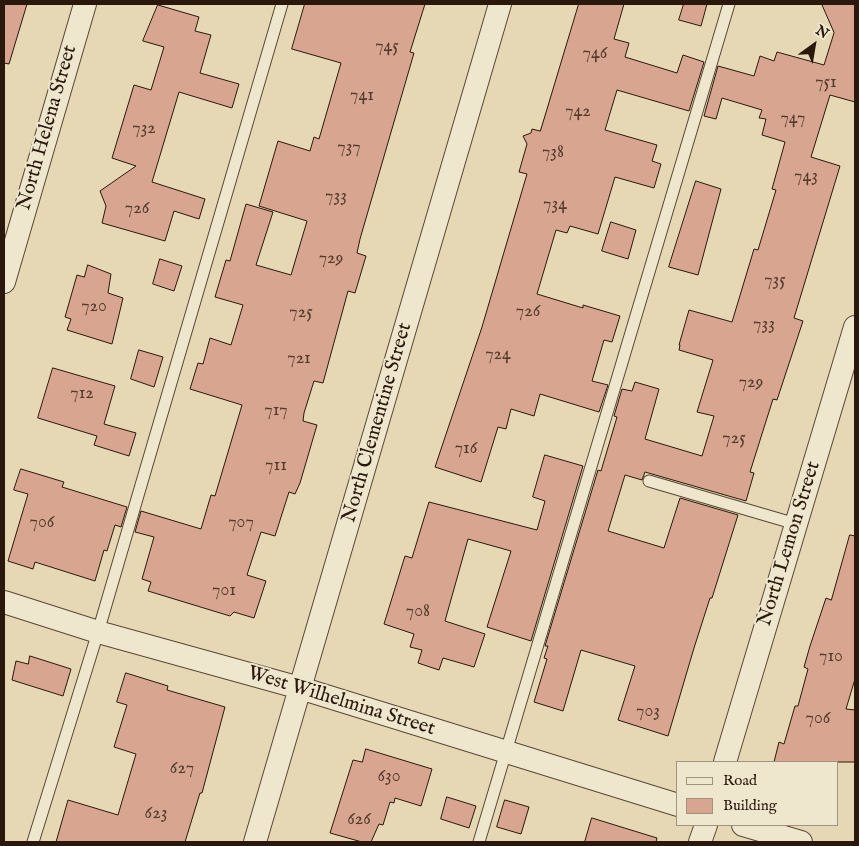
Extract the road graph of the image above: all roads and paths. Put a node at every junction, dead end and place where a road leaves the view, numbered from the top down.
1 (85, 4) edge
2 (282, 4) edge
3 (500, 4) edge
4 (728, 4) edge
5 (4, 282) edge
6 (855, 327) edge
7 (649, 481) dead end
8 (796, 524) junction
9 (4, 602) edge
10 (98, 632) junction
11 (300, 688) junction
12 (507, 752) junction
13 (724, 761) edge
14 (676, 804) edge
15 (706, 826) edge
16 (746, 826) edge
17 (33, 842) edge
18 (255, 842) edge
19 (479, 842) edge
20 (700, 842) edge
21 (801, 842) edge

1 - 5 street, North Helena Street
2 - 10 lane
3 - 11 street, North Clementine Street
4 - 12 lane
6 - 8 street, North Lemon Street
7 - 8 lane
8 - 13 street, North Lemon Street
9 - 10 street, West Wilhelmina Street
10 - 11 street, West Wilhelmina Street
10 - 17 lane
11 - 12 street, West Wilhelmina Street
11 - 18 street, North Clementine Street
12 - 14 street, West Wilhelmina Street
12 - 19 lane
15 - 20 street
16 - 21 street

